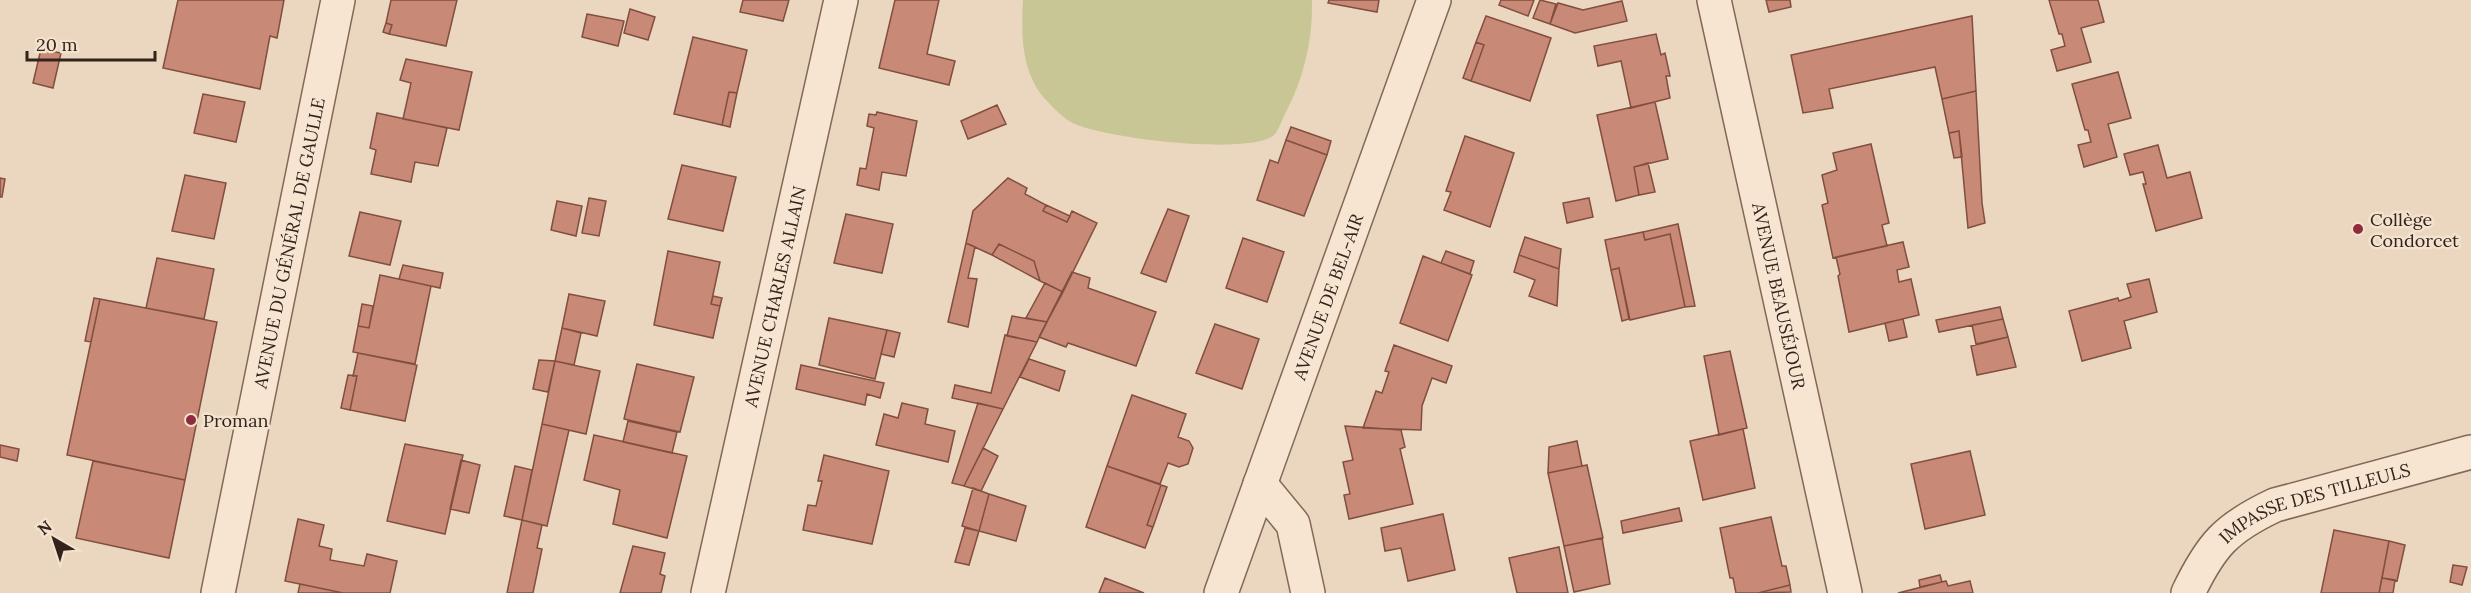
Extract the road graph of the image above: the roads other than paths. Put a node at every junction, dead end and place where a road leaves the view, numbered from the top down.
1 (338, 0) edge
2 (841, 0) edge
3 (1434, 0) edge
4 (1714, 0) edge
5 (2471, 452) edge
6 (1260, 484) junction
7 (218, 593) edge
8 (708, 593) edge
9 (1221, 593) edge
10 (1308, 593) edge
11 (1845, 593) edge
12 (2188, 593) edge

1 - 7 street, AVENUE DU GÉNÉRAL DE GAULLE
2 - 8 street, AVENUE CHARLES ALLAIN
3 - 6 street, AVENUE DE BEL-AIR
4 - 11 street, AVENUE BEAUSÉJOUR
5 - 12 street, IMPASSE DES TILLEULS
6 - 9 street, AVENUE DE BEL-AIR
6 - 10 street

